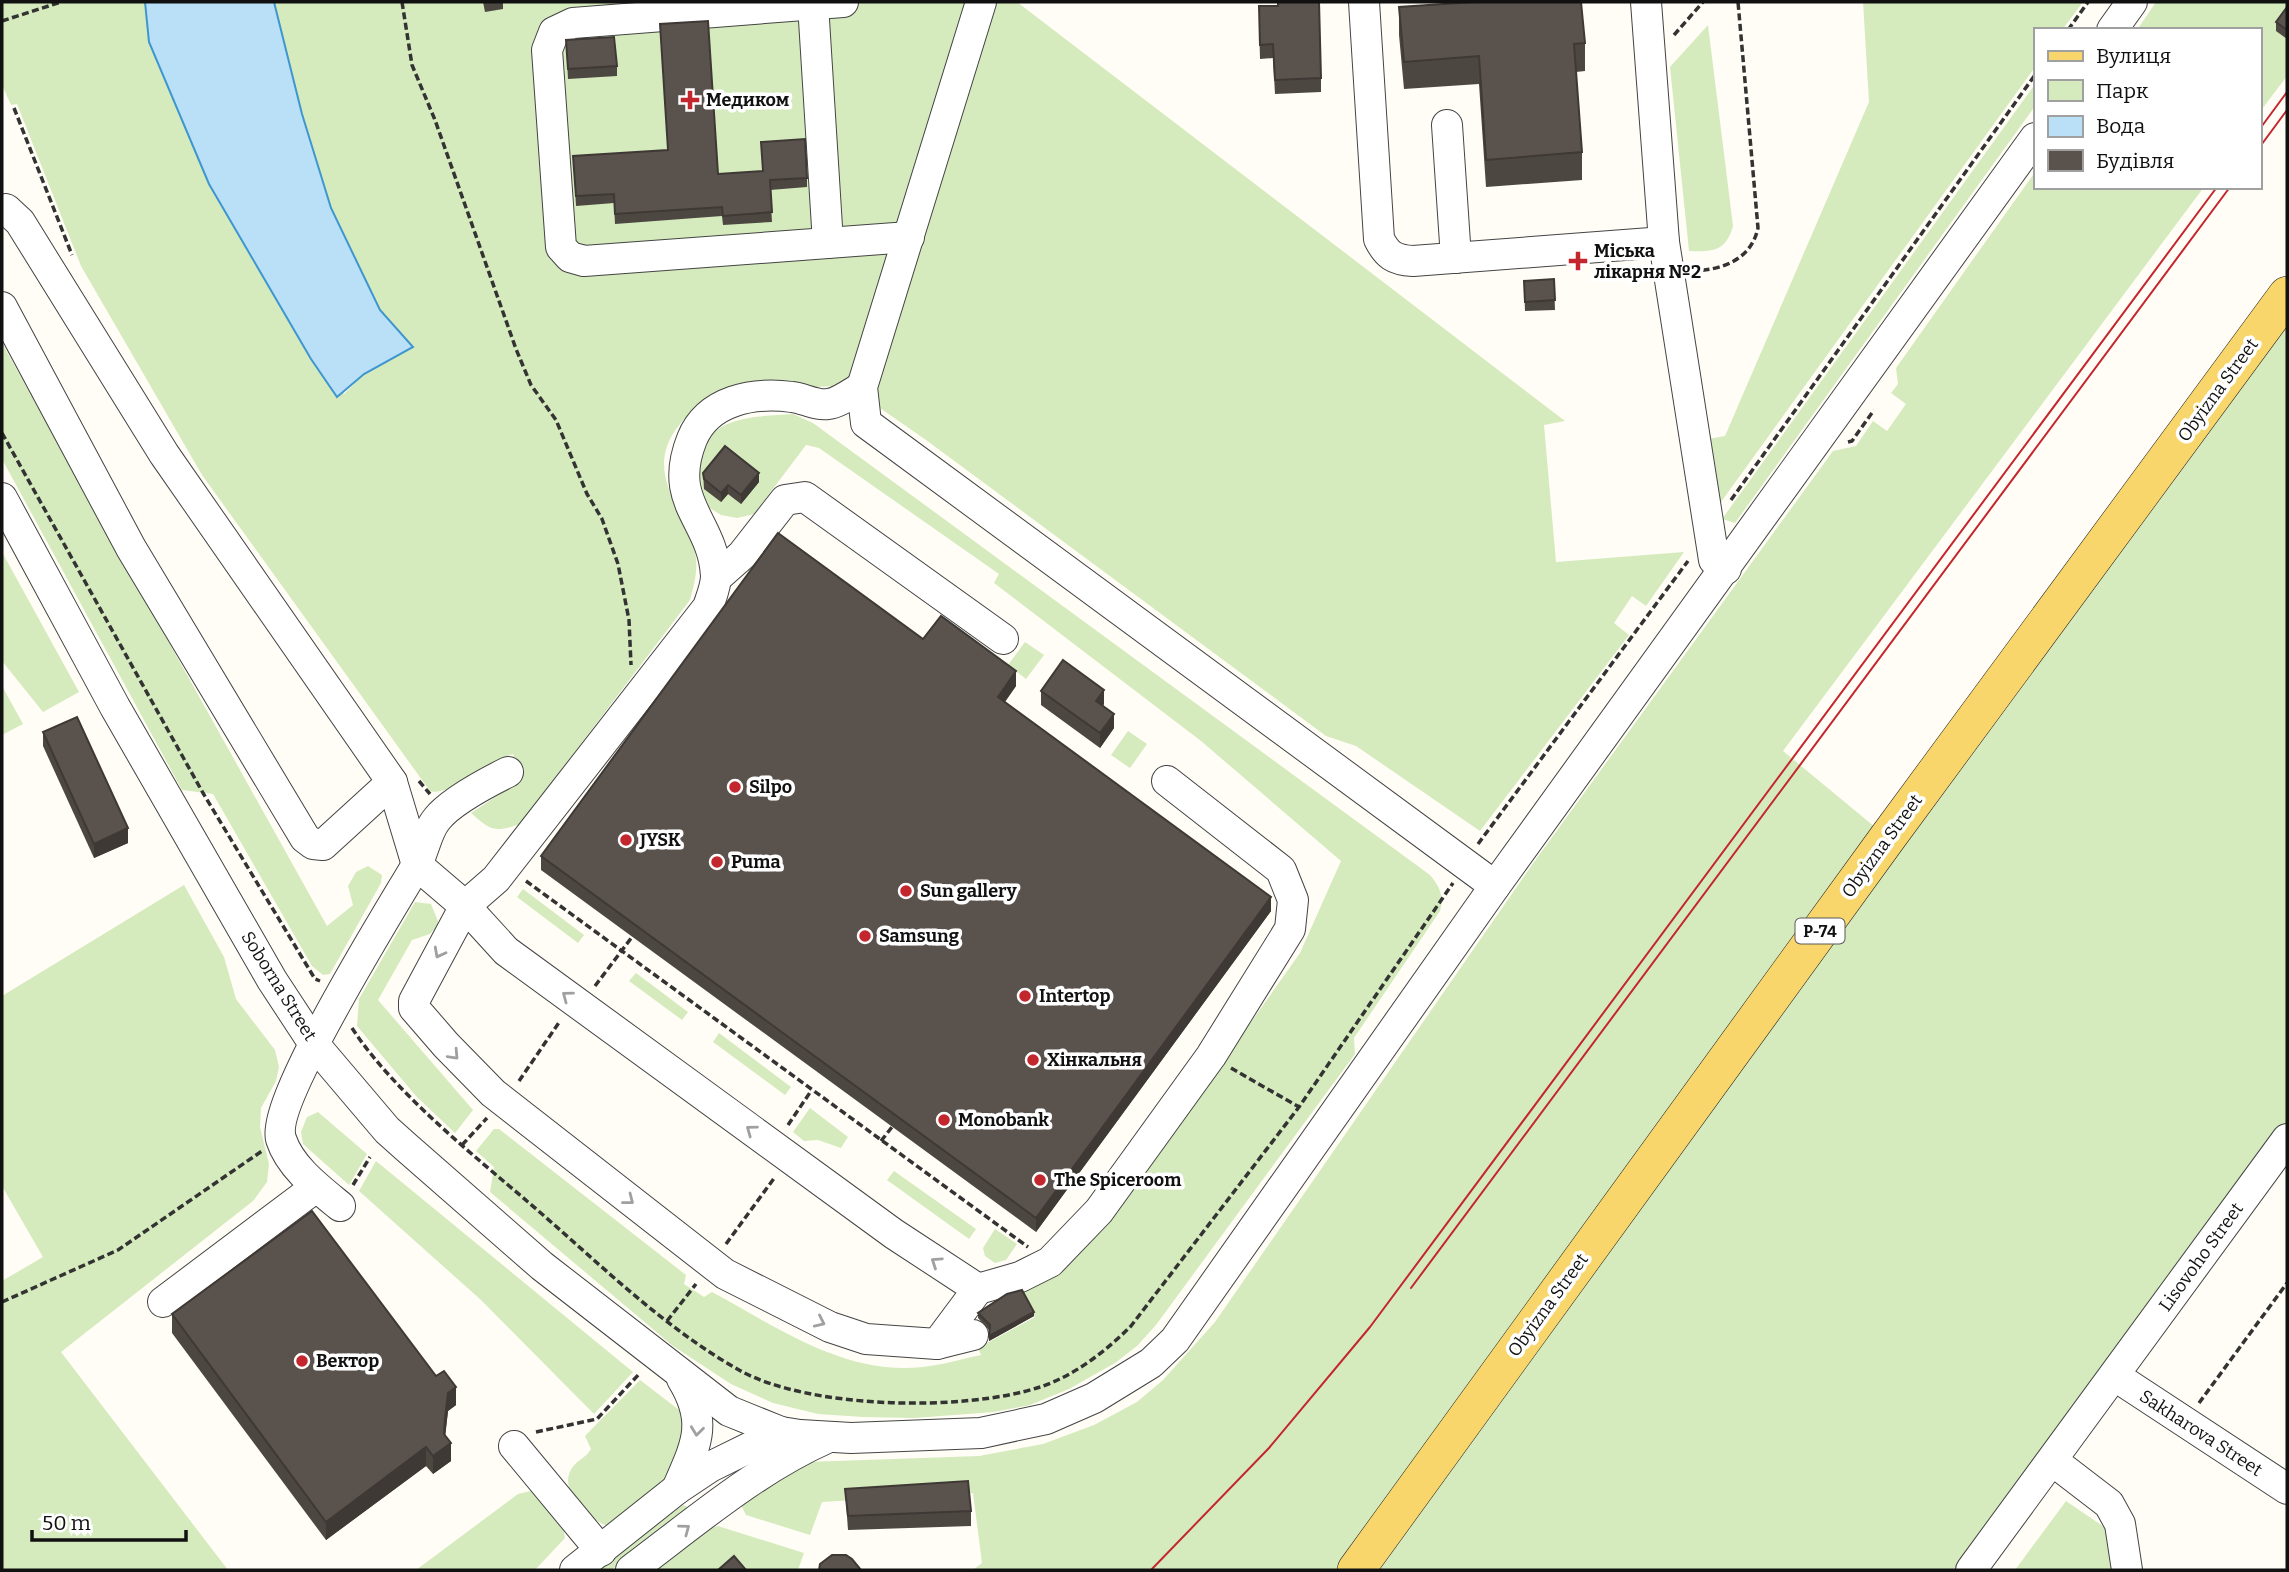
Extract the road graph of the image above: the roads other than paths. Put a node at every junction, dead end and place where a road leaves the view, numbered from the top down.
1 (843, 2) edge
2 (981, 2) edge
3 (1364, 2) edge
4 (1646, 2) edge
5 (2132, 2) edge
6 (813, 4) junction
7 (2113, 28) edge
8 (1447, 125) dead end
9 (2034, 139) edge
10 (3, 204) edge
11 (909, 237) junction
12 (1664, 242) junction
13 (828, 243) junction
14 (1456, 258) junction
15 (2287, 295) edge
16 (2, 307) edge
17 (862, 387) junction
18 (2, 498) edge
19 (1726, 569) junction
20 (716, 578) junction
21 (1003, 639) dead end
22 (508, 772) dead end
23 (1167, 780) dead end
24 (405, 781) junction
25 (417, 865) junction
26 (1495, 886) junction
27 (464, 906) junction
28 (314, 1044) junction
29 (2287, 1139) edge
30 (316, 1187) junction
31 (340, 1206) road end
32 (978, 1289) junction
33 (163, 1302) dead end
34 (973, 1335) dead end
35 (937, 1344) junction
36 (679, 1374) junction
37 (2115, 1376) junction
38 (781, 1432) junction
39 (831, 1437) junction
40 (520, 1440) road end
41 (2053, 1461) junction
42 (677, 1489) junction
43 (2287, 1489) edge
44 (601, 1551) junction
45 (575, 1570) edge
46 (631, 1570) edge
47 (1356, 1570) edge
48 (1971, 1570) edge
49 (2127, 1570) edge

1 - 6 street
2 - 11 street
3 - 14 street
4 - 12 street
5 - 7 street
6 - 13 street
6 - 13 street
8 - 14 street
9 - 19 street
10 - 24 street
11 - 13 street
11 - 17 street
12 - 14 street
12 - 19 street
15 - 47 main road, Obyizna Street / Р-74
16 - 24 street
17 - 20 street
17 - 26 street
18 - 28 street, Soborna Street
19 - 26 street
20 - 21 street
20 - 27 street
22 - 25 street
23 - 32 street
24 - 25 street
25 - 27 street
25 - 28 street
26 - 39 street
32 -> 27 street
27 -> 35 street
28 - 30 street
28 - 36 street, Soborna Street
29 - 37 street, Lisovoho Street
30 - 31 street
30 - 33 street
32 - 35 street
34 - 35 street
36 - 38 street, Soborna Street
36 -> 42 street
37 - 41 street, Lisovoho Street
37 - 43 street, Sakharova Street
38 - 39 street, Soborna Street
38 - 42 street
46 -> 39 street
40 - 44 street
41 - 48 street, Lisovoho Street
41 - 49 street
42 - 44 street
44 - 45 street

